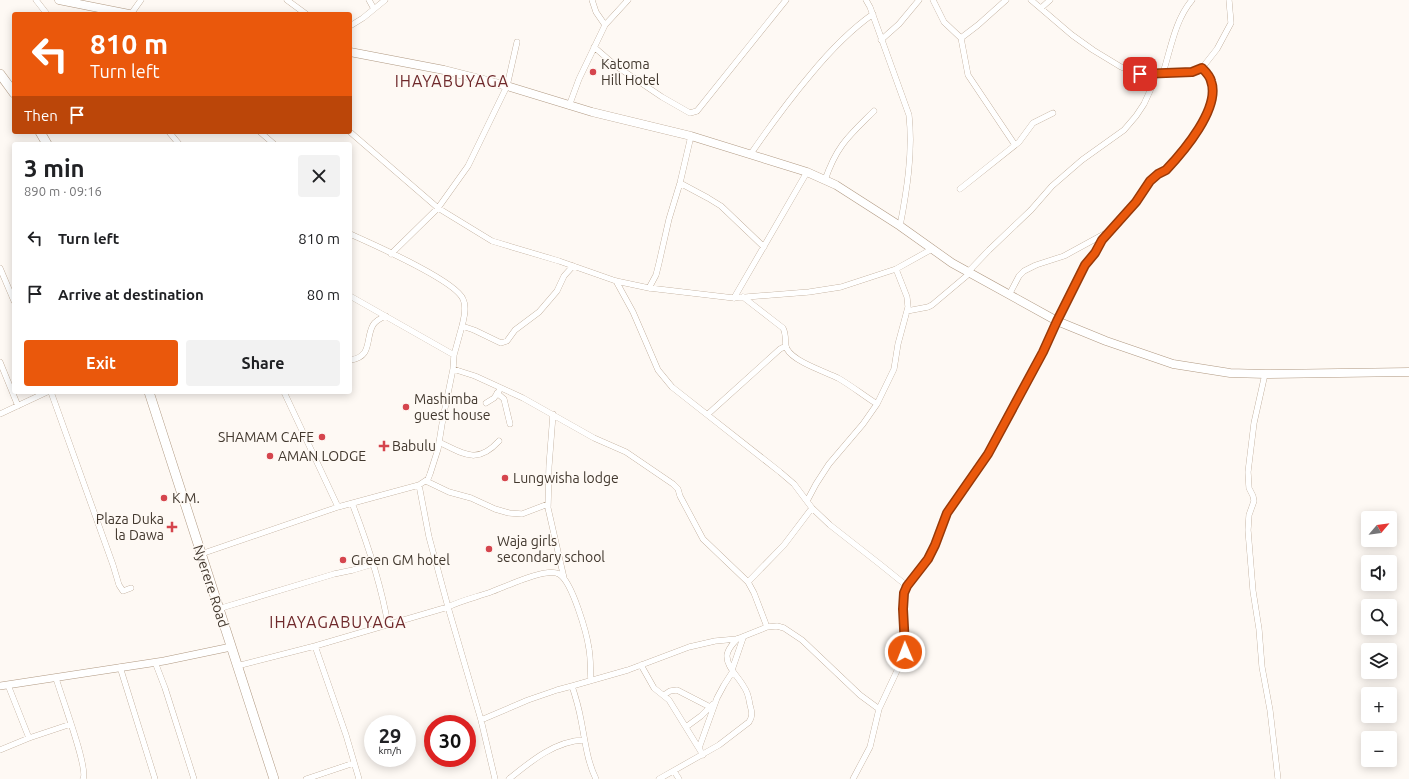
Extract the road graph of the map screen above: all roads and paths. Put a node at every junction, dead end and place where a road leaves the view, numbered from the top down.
1 (36, 0) edge
2 (59, 0) edge
3 (141, 0) edge
4 (287, 0) edge
5 (369, 0) edge
6 (385, 0) edge
7 (592, 0) edge
8 (628, 0) edge
9 (786, 0) edge
10 (866, 0) edge
11 (919, 0) edge
12 (933, 0) edge
13 (1006, 0) edge
14 (1031, 0) edge
15 (1050, 0) edge
16 (1229, 0) edge
17 (1188, 1) edge
18 (1041, 8) junction
19 (374, 9) junction
20 (45, 12) edge
21 (120, 12) edge
22 (132, 12) edge
23 (303, 12) edge
24 (873, 14) junction
25 (352, 25) edge
26 (605, 25) junction
27 (961, 38) junction
28 (881, 40) junction
29 (517, 42) dead end
30 (594, 47) junction
31 (352, 52) edge
32 (1202, 68) junction
33 (1154, 73) junction
34 (1163, 73) junction
35 (0, 74) edge
36 (507, 86) junction
37 (12, 90) edge
38 (569, 106) junction
39 (874, 111) dead end
40 (1053, 113) dead end
41 (171, 134) edge
42 (262, 134) edge
43 (352, 134) edge
44 (691, 136) junction
45 (177, 142) edge
46 (272, 142) edge
47 (1015, 145) junction
48 (750, 155) junction
49 (807, 172) junction
50 (824, 180) junction
51 (680, 183) junction
52 (960, 189) dead end
53 (438, 208) junction
54 (900, 226) junction
55 (1111, 230) junction
56 (352, 235) edge
57 (764, 247) junction
58 (932, 249) junction
59 (391, 254) junction
60 (573, 266) junction
61 (0, 268) edge
62 (896, 269) junction
63 (969, 273) junction
64 (616, 281) junction
65 (648, 288) junction
66 (1009, 295) junction
67 (12, 296) edge
68 (352, 297) edge
69 (743, 297) junction
70 (734, 298) junction
71 (907, 312) junction
72 (386, 316) junction
73 (1057, 321) junction
74 (462, 326) junction
75 (786, 346) junction
76 (454, 355) junction
77 (352, 359) edge
78 (0, 362) edge
79 (453, 369) junction
80 (1409, 372) edge
81 (1265, 374) junction
82 (501, 387) junction
83 (12, 391) edge
84 (497, 393) junction
85 (13, 394) edge
86 (43, 394) edge
87 (52, 394) edge
88 (150, 394) edge
89 (285, 394) edge
90 (486, 403) dead end
91 (877, 404) junction
92 (18, 406) junction
93 (0, 414) edge
94 (553, 414) junction
95 (708, 414) junction
96 (510, 424) dead end
97 (499, 441) dead end
98 (439, 442) junction
99 (426, 481) junction
100 (419, 485) junction
101 (807, 501) junction
102 (352, 503) junction
103 (548, 504) junction
104 (338, 506) junction
105 (812, 508) junction
106 (201, 554) junction
107 (373, 564) junction
108 (564, 578) junction
109 (748, 582) junction
110 (907, 586) junction
111 (131, 588) dead end
112 (448, 607) junction
113 (218, 609) junction
114 (388, 625) junction
115 (768, 626) junction
116 (740, 639) junction
117 (315, 646) junction
118 (231, 647) junction
119 (155, 662) junction
120 (641, 665) junction
121 (237, 666) junction
122 (120, 667) junction
123 (733, 671) junction
124 (56, 678) junction
125 (591, 680) junction
126 (8, 685) junction
127 (0, 686) edge
128 (572, 686) junction
129 (664, 695) junction
130 (716, 702) junction
131 (710, 707) junction
132 (879, 709) junction
133 (481, 720) junction
134 (71, 724) junction
135 (686, 728) junction
136 (29, 738) junction
137 (584, 740) junction
138 (699, 748) junction
139 (0, 750) edge
140 (703, 755) junction
141 (354, 763) junction
142 (674, 771) junction
143 (662, 778) edge
144 (83, 779) edge
145 (155, 779) edge
146 (194, 779) edge
147 (274, 779) edge
148 (306, 779) edge
149 (359, 779) edge
150 (495, 779) edge
151 (509, 779) edge
152 (596, 779) edge
153 (679, 779) edge
154 (853, 779) edge
155 (1278, 779) edge

1 - 20 street
2 - 21 main road
3 - 22 street
4 - 23 street
5 - 19 street
6 - 19 street
7 - 26 street
8 - 26 street
9 - 30 street
10 - 24 street
11 - 28 street
12 - 27 street
13 - 27 street
14 - 18 street
15 - 18 street
16 - 32 street
17 - 34 street
18 - 33 street
19 - 25 street
24 - 28 street
24 - 48 street
26 - 30 street
27 - 47 street
28 - 54 street
29 - 36 street
30 - 38 street
31 - 36 main road
32 - 34 street
32 - 55 street
33 - 34 street
33 - 63 street
35 - 37 highway
36 - 38 main road
36 - 53 street
38 - 44 main road
39 - 50 street
40 - 47 street
41 - 45 street
42 - 46 street
43 - 53 street
44 - 48 main road
44 - 51 street
47 - 52 street
48 - 49 main road
49 - 50 main road
49 - 57 street
50 - 54 main road
51 - 57 street
51 - 65 street
53 - 59 street
53 - 60 street
54 - 58 main road
55 - 66 street
55 - 73 street
56 - 59 street
57 - 70 street
58 - 62 street
58 - 63 main road
59 - 74 street
60 - 64 street
60 - 74 street
61 - 67 street
62 - 69 street
62 - 71 street
63 - 66 main road
63 - 71 street
64 - 65 street
64 - 95 street
65 - 70 street
66 - 73 main road
68 - 72 street
69 - 70 street
69 - 75 street
71 - 91 street
72 - 76 street
72 - 77 street
73 - 81 main road
73 - 110 street
74 - 76 street
75 - 91 street
75 - 95 street
76 - 79 street
78 - 83 street
79 - 82 street
79 - 98 street
80 - 81 main road
81 - 155 street
82 - 84 street
82 - 94 street
84 - 90 street
84 - 96 street
85 - 92 street
86 - 92 street
87 - 111 street
88 - 106 highway, Nyerere Road
89 - 104 street
91 - 101 street
92 - 93 street
94 - 103 street
94 - 109 street
95 - 101 street
97 - 98 street
98 - 99 street
99 - 100 street
99 - 103 street
100 - 102 street
100 - 112 street
101 - 105 street
102 - 104 street
102 - 107 street
103 - 108 street
104 - 106 street
105 - 109 street
105 - 110 street
106 - 113 highway, Nyerere Road
107 - 113 street
107 - 114 street
108 - 112 street
108 - 125 street
109 - 115 street
110 - 132 street
112 - 114 street
112 - 133 street
113 - 118 highway, Nyerere Road
114 - 117 street
115 - 116 street
115 - 132 street
116 - 120 street
116 - 123 street
116 - 123 street
117 - 121 street
117 - 141 street
118 - 119 street
118 - 121 highway, Nyerere Road
119 - 122 street
119 - 146 street
120 - 125 street
120 - 129 street
121 - 147 highway, Nyerere Road
122 - 124 street
122 - 145 street
123 - 130 street
123 - 140 street
124 - 126 street
124 - 134 street
125 - 128 street
126 - 127 street
126 - 136 street
128 - 133 street
128 - 137 street
129 - 131 street
129 - 135 street
130 - 131 street
130 - 138 street
131 - 135 street
132 - 154 street
133 - 150 street
134 - 136 street
134 - 144 street
135 - 138 street
136 - 139 street
137 - 151 street
137 - 152 street
138 - 140 street
140 - 142 street
141 - 148 street
141 - 149 street
142 - 143 street
142 - 153 street

